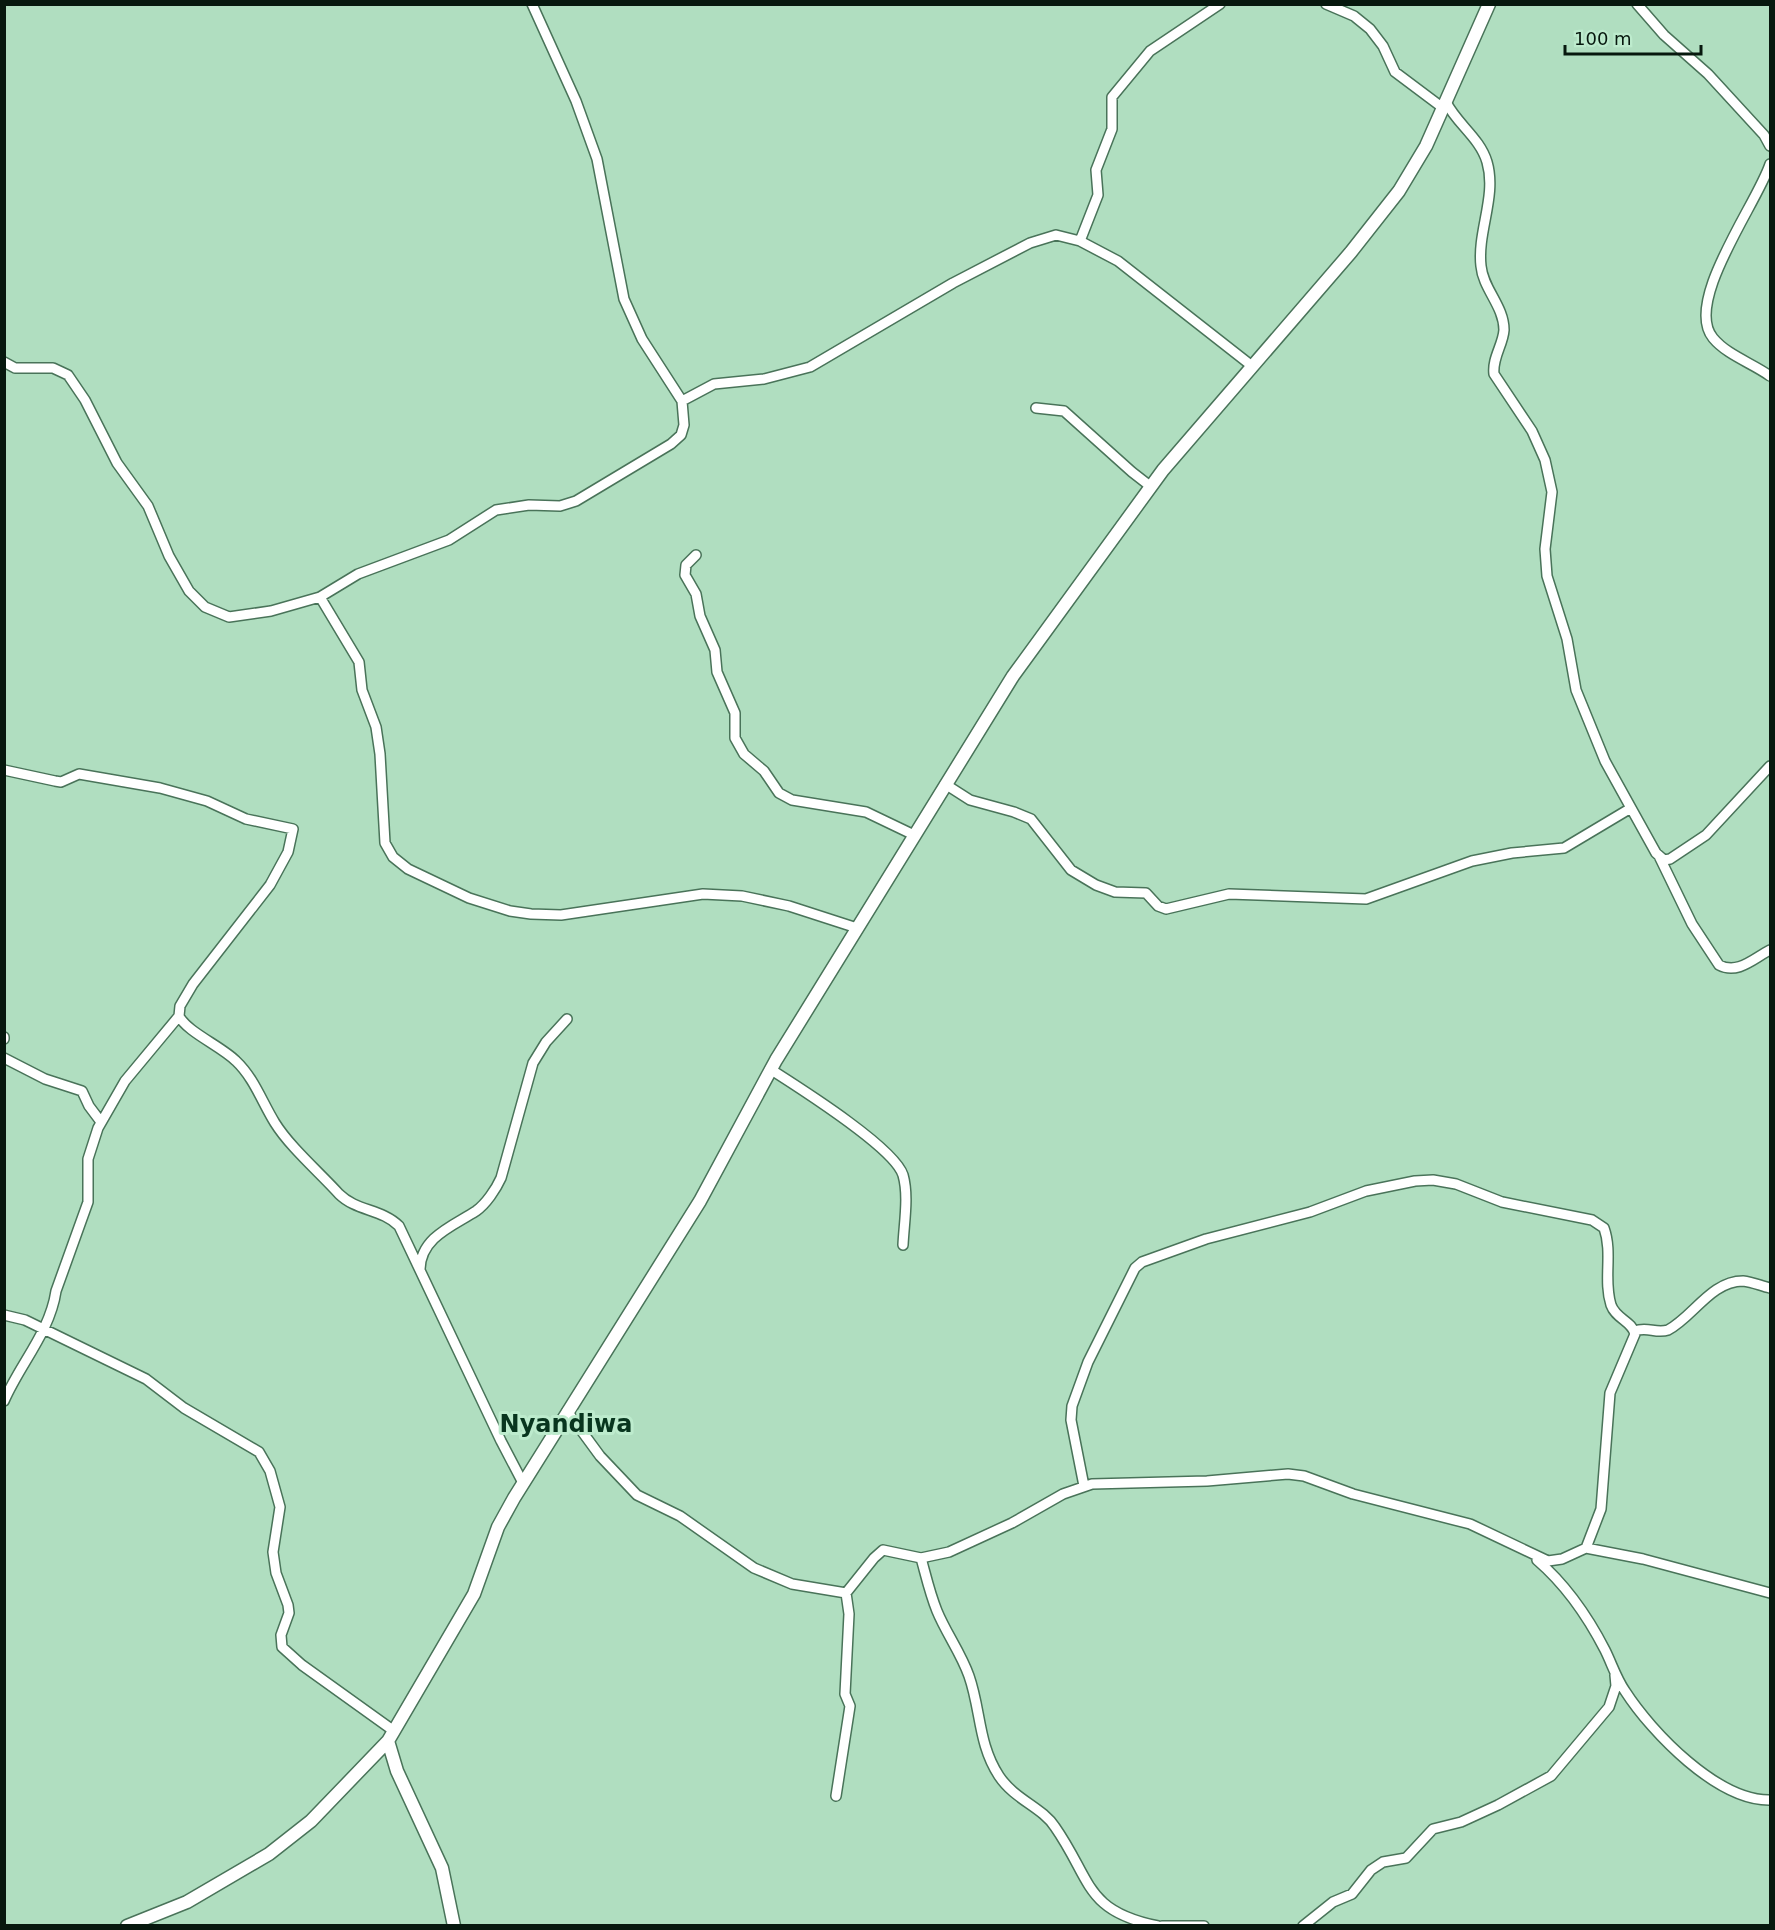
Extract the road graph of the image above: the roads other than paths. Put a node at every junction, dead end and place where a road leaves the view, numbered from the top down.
1 (532, 4) edge
2 (1220, 4) edge
3 (1326, 4) edge
4 (1489, 4) edge
5 (1637, 4) edge
6 (1445, 105) junction
7 (1770, 146) edge
8 (1770, 164) edge
9 (1080, 241) junction
10 (4, 362) edge
11 (1252, 366) junction
12 (1770, 376) edge
13 (682, 401) junction
14 (1036, 408) dead end
15 (1150, 486) junction
16 (696, 555) dead end
17 (320, 597) junction
18 (1770, 766) edge
19 (4, 770) edge
20 (945, 784) junction
21 (1631, 808) junction
22 (914, 835) junction
23 (1659, 856) junction
24 (857, 928) junction
25 (1770, 950) edge
26 (179, 1016) junction
27 (567, 1019) dead end
28 (4, 1058) edge
29 (770, 1069) junction
30 (101, 1122) junction
31 (903, 1245) dead end
32 (420, 1271) junction
33 (1770, 1288) edge
34 (4, 1315) edge
35 (44, 1329) junction
36 (1635, 1331) junction
37 (4, 1401) edge
38 (567, 1411) junction
39 (523, 1483) junction
40 (1084, 1486) junction
41 (1586, 1548) junction
42 (1530, 1554) junction
43 (921, 1558) junction
44 (846, 1593) junction
45 (1770, 1593) edge
46 (1615, 1675) junction
47 (391, 1736) junction
48 (836, 1796) dead end
49 (1770, 1800) edge
50 (128, 1926) edge
51 (454, 1926) edge
52 (1160, 1926) edge
53 (1204, 1926) edge
54 (1303, 1926) edge

1 - 13 street
2 - 9 street
3 - 6 street
4 - 6 street
5 - 7 street
6 - 11 street
6 - 21 street
8 - 12 street
9 - 11 street
9 - 13 street
10 - 17 street
11 - 15 street
13 - 17 street
14 - 15 street
15 - 20 street
16 - 22 street
17 - 24 street
18 - 23 street
19 - 26 street
20 - 21 street
20 - 22 street
21 - 23 street
22 - 24 street
23 - 25 street
24 - 29 street
26 - 30 street
26 - 32 street
27 - 32 street
28 - 30 street
29 - 31 street
29 - 38 street
30 - 35 street
32 - 39 street
33 - 36 street
34 - 35 street
35 - 37 street
35 - 47 street
36 - 40 street
36 - 41 street
38 - 39 street
38 - 44 street
39 - 47 street
40 - 42 street
40 - 43 street
41 - 42 street
41 - 45 street
42 - 46 street
43 - 44 street
43 - 52 street
44 - 48 street
46 - 49 street
46 - 54 street
47 - 50 street
47 - 51 street
52 - 53 street

